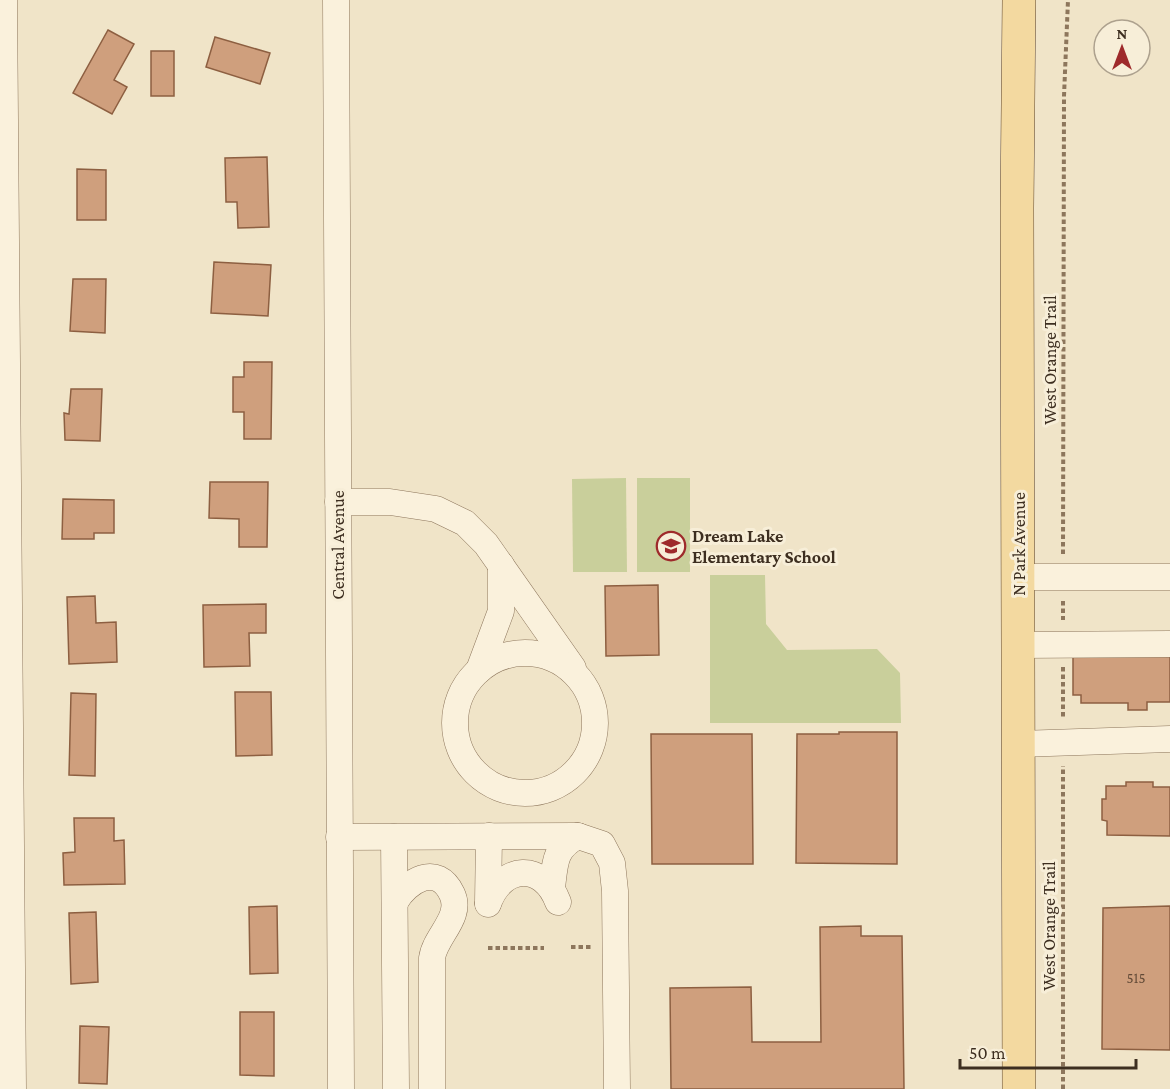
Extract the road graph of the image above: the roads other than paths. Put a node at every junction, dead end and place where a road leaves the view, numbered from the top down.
1 (4, 0) edge
2 (336, 0) edge
3 (1019, 0) edge
4 (338, 502) junction
5 (501, 565) junction
6 (1020, 577) junction
7 (1170, 577) edge
8 (1170, 644) edge
9 (1019, 645) junction
10 (479, 670) junction
11 (583, 683) junction
12 (1170, 739) edge
13 (1019, 744) junction
14 (489, 836) junction
15 (578, 836) junction
16 (339, 837) junction
17 (394, 837) junction
18 (395, 902) junction
19 (13, 1089) edge
20 (340, 1089) edge
21 (396, 1089) edge
22 (432, 1089) edge
23 (616, 1089) edge
24 (1019, 1089) edge

1 - 19 street
2 - 4 street, Central Avenue
3 - 6 main road, N Park Avenue
4 - 5 street
4 - 16 street, Central Avenue
5 - 10 street
5 - 11 street
6 - 7 street
6 - 9 main road, N Park Avenue
8 - 9 street
9 - 13 main road, N Park Avenue
10 - 11 street
10 - 11 street
12 - 13 street
13 - 24 main road, N Park Avenue
14 - 15 street
14 - 15 street
14 - 17 street
15 - 23 street
16 - 17 street
16 - 20 street, Central Avenue
17 - 18 street
18 - 21 street
18 - 22 street

